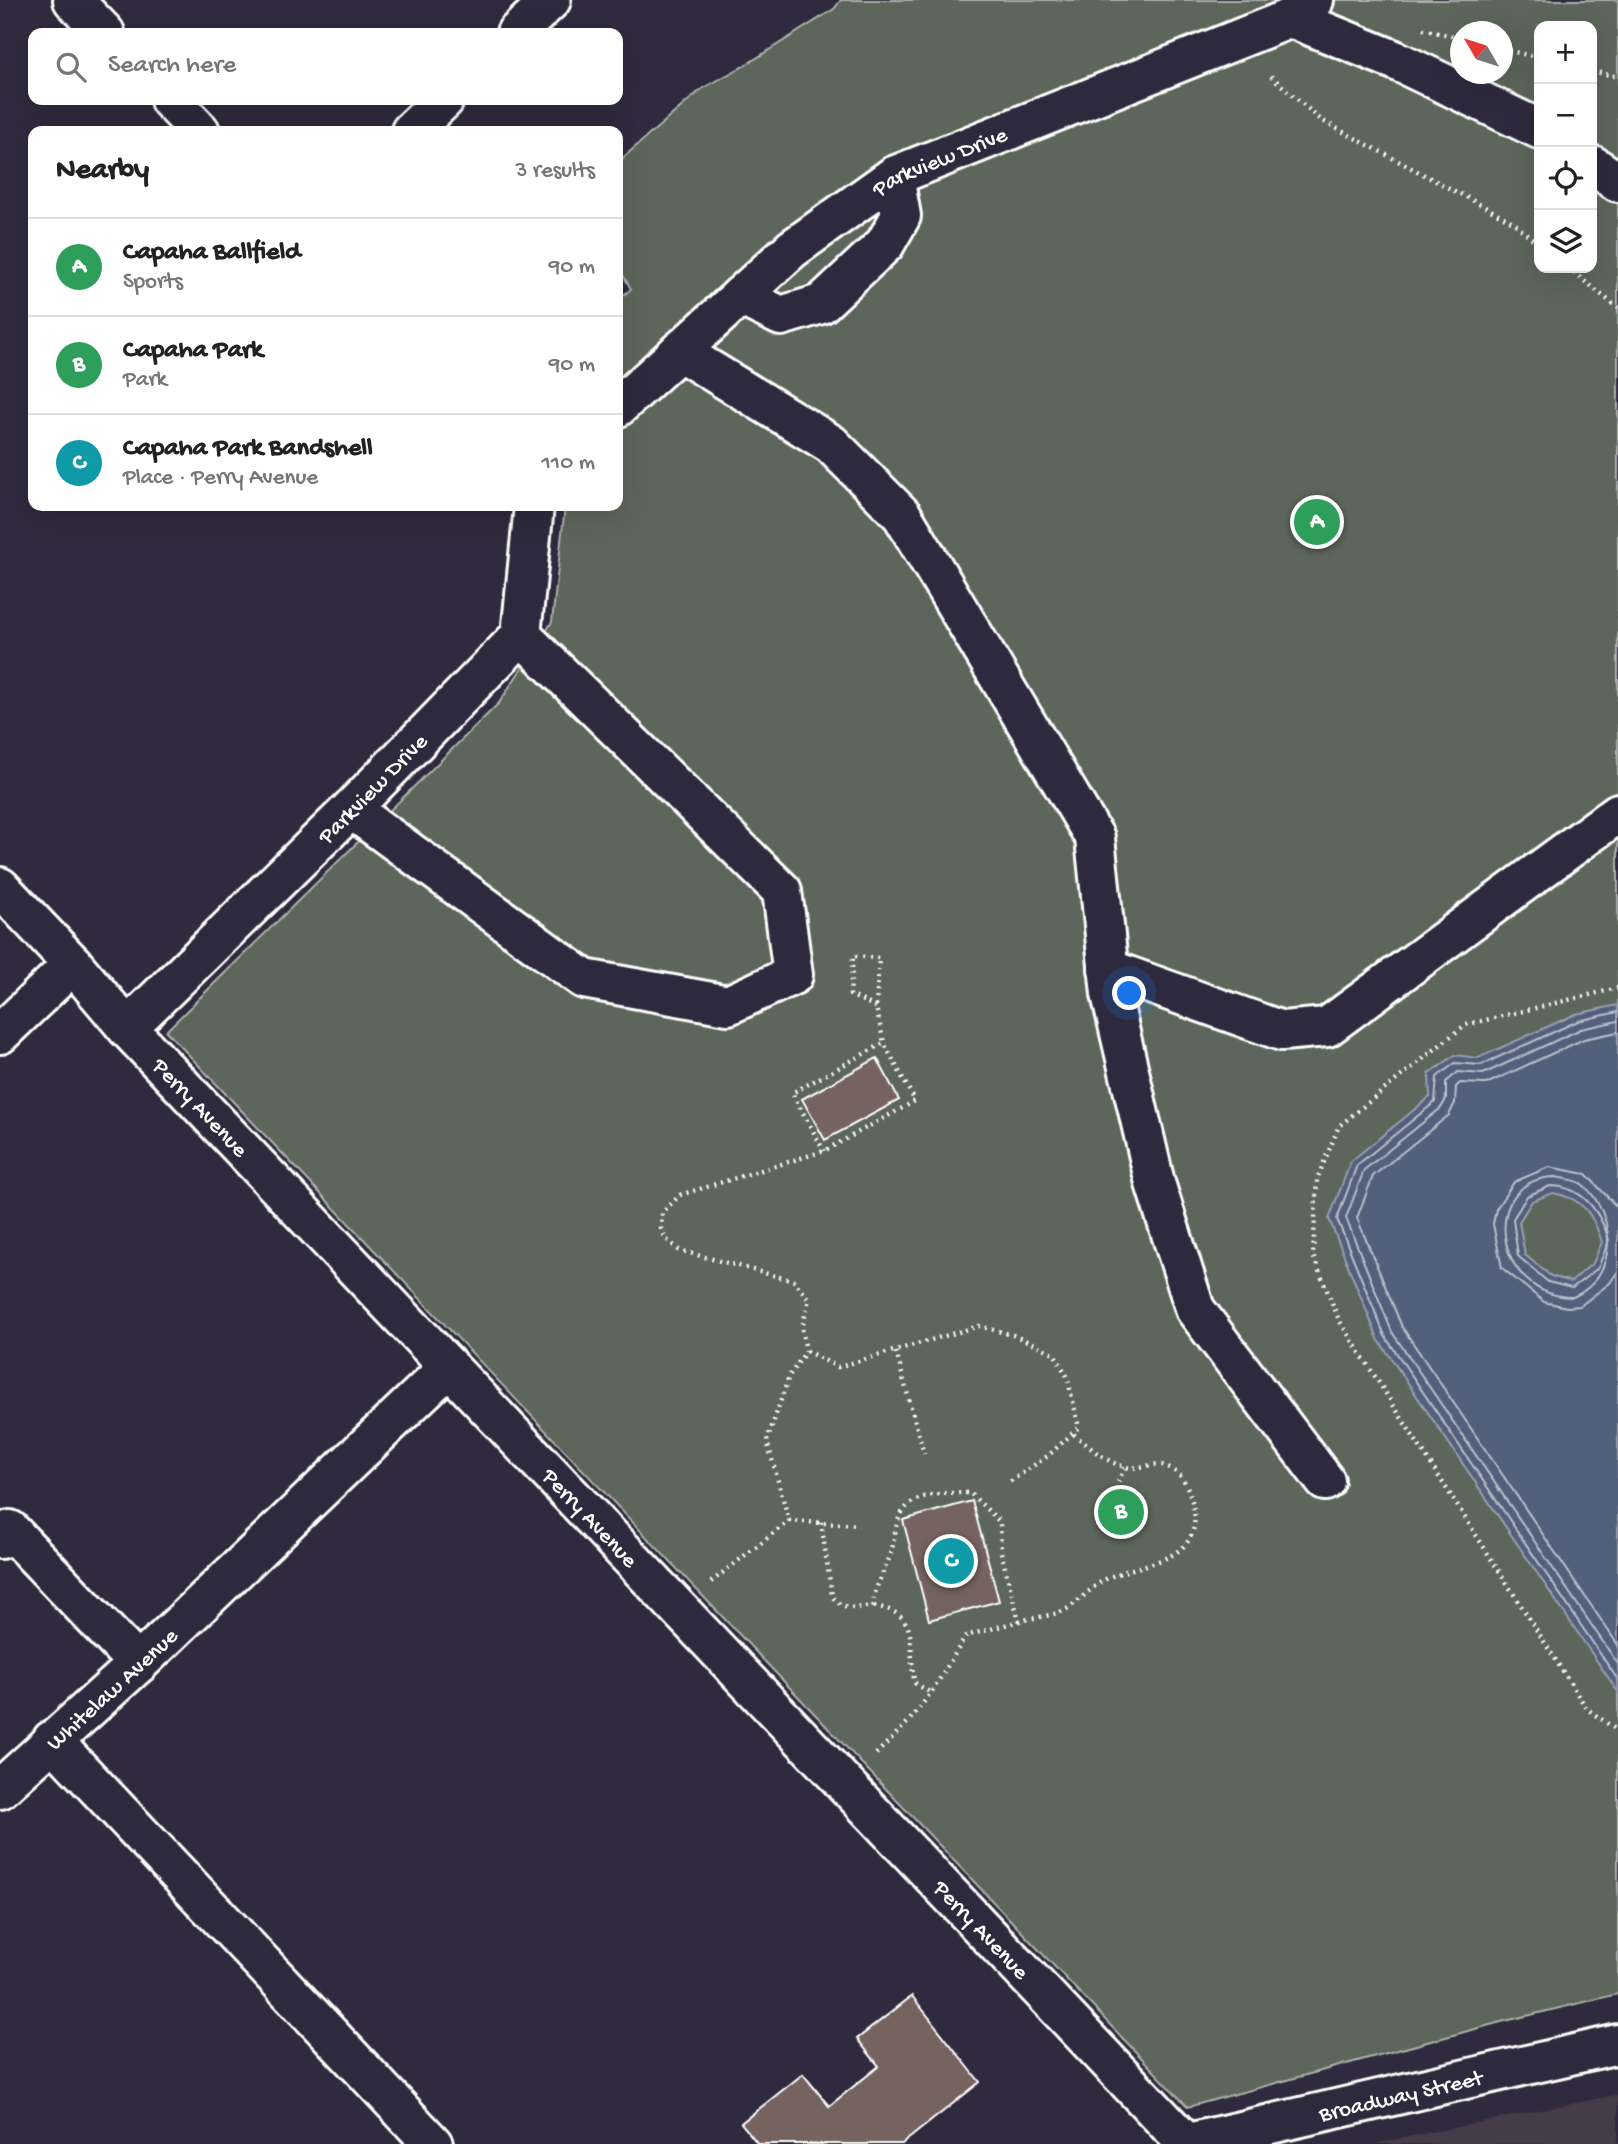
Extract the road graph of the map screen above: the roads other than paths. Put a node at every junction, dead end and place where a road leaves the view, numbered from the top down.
1 (73, 0) edge
2 (551, 0) edge
3 (1303, 9) edge
4 (100, 28) edge
5 (521, 28) edge
6 (175, 105) edge
7 (439, 105) edge
8 (195, 126) edge
9 (416, 126) edge
10 (1534, 127) edge
11 (1597, 168) edge
12 (894, 176) junction
13 (1618, 182) edge
14 (740, 296) junction
15 (679, 351) junction
16 (623, 402) edge
17 (533, 511) edge
18 (521, 635) junction
19 (351, 809) junction
20 (1618, 813) edge
21 (0, 887) edge
22 (73, 964) junction
23 (1108, 969) junction
24 (127, 1028) junction
25 (0, 1034) edge
26 (449, 1367) junction
27 (1325, 1481) dead end
28 (0, 1539) edge
29 (138, 1664) junction
30 (52, 1740) junction
31 (0, 1789) edge
32 (1618, 2044) edge
33 (1185, 2143) edge
34 (433, 2144) edge

1 - 4 street
2 - 5 street
3 - 10 street
3 - 12 street, Parkview Drive
6 - 8 street
7 - 9 street
11 - 13 street
12 - 14 street, Parkview Drive
12 - 14 street
14 - 15 street, Parkview Drive
15 - 16 street, Parkview Drive
15 - 23 street
17 - 18 street
18 - 19 street, Parkview Drive
18 - 19 street
19 - 24 street, Parkview Drive
20 - 23 street
21 - 22 street, Perry Avenue
22 - 24 street, Perry Avenue
22 - 25 street
23 - 27 street
24 - 26 street, Perry Avenue
26 - 29 street, Whitelaw Avenue
26 - 33 street, Perry Avenue
28 - 29 street
29 - 30 street, Whitelaw Avenue
30 - 31 street
30 - 34 street, Whitelaw Avenue
32 - 33 street, Broadway Street

